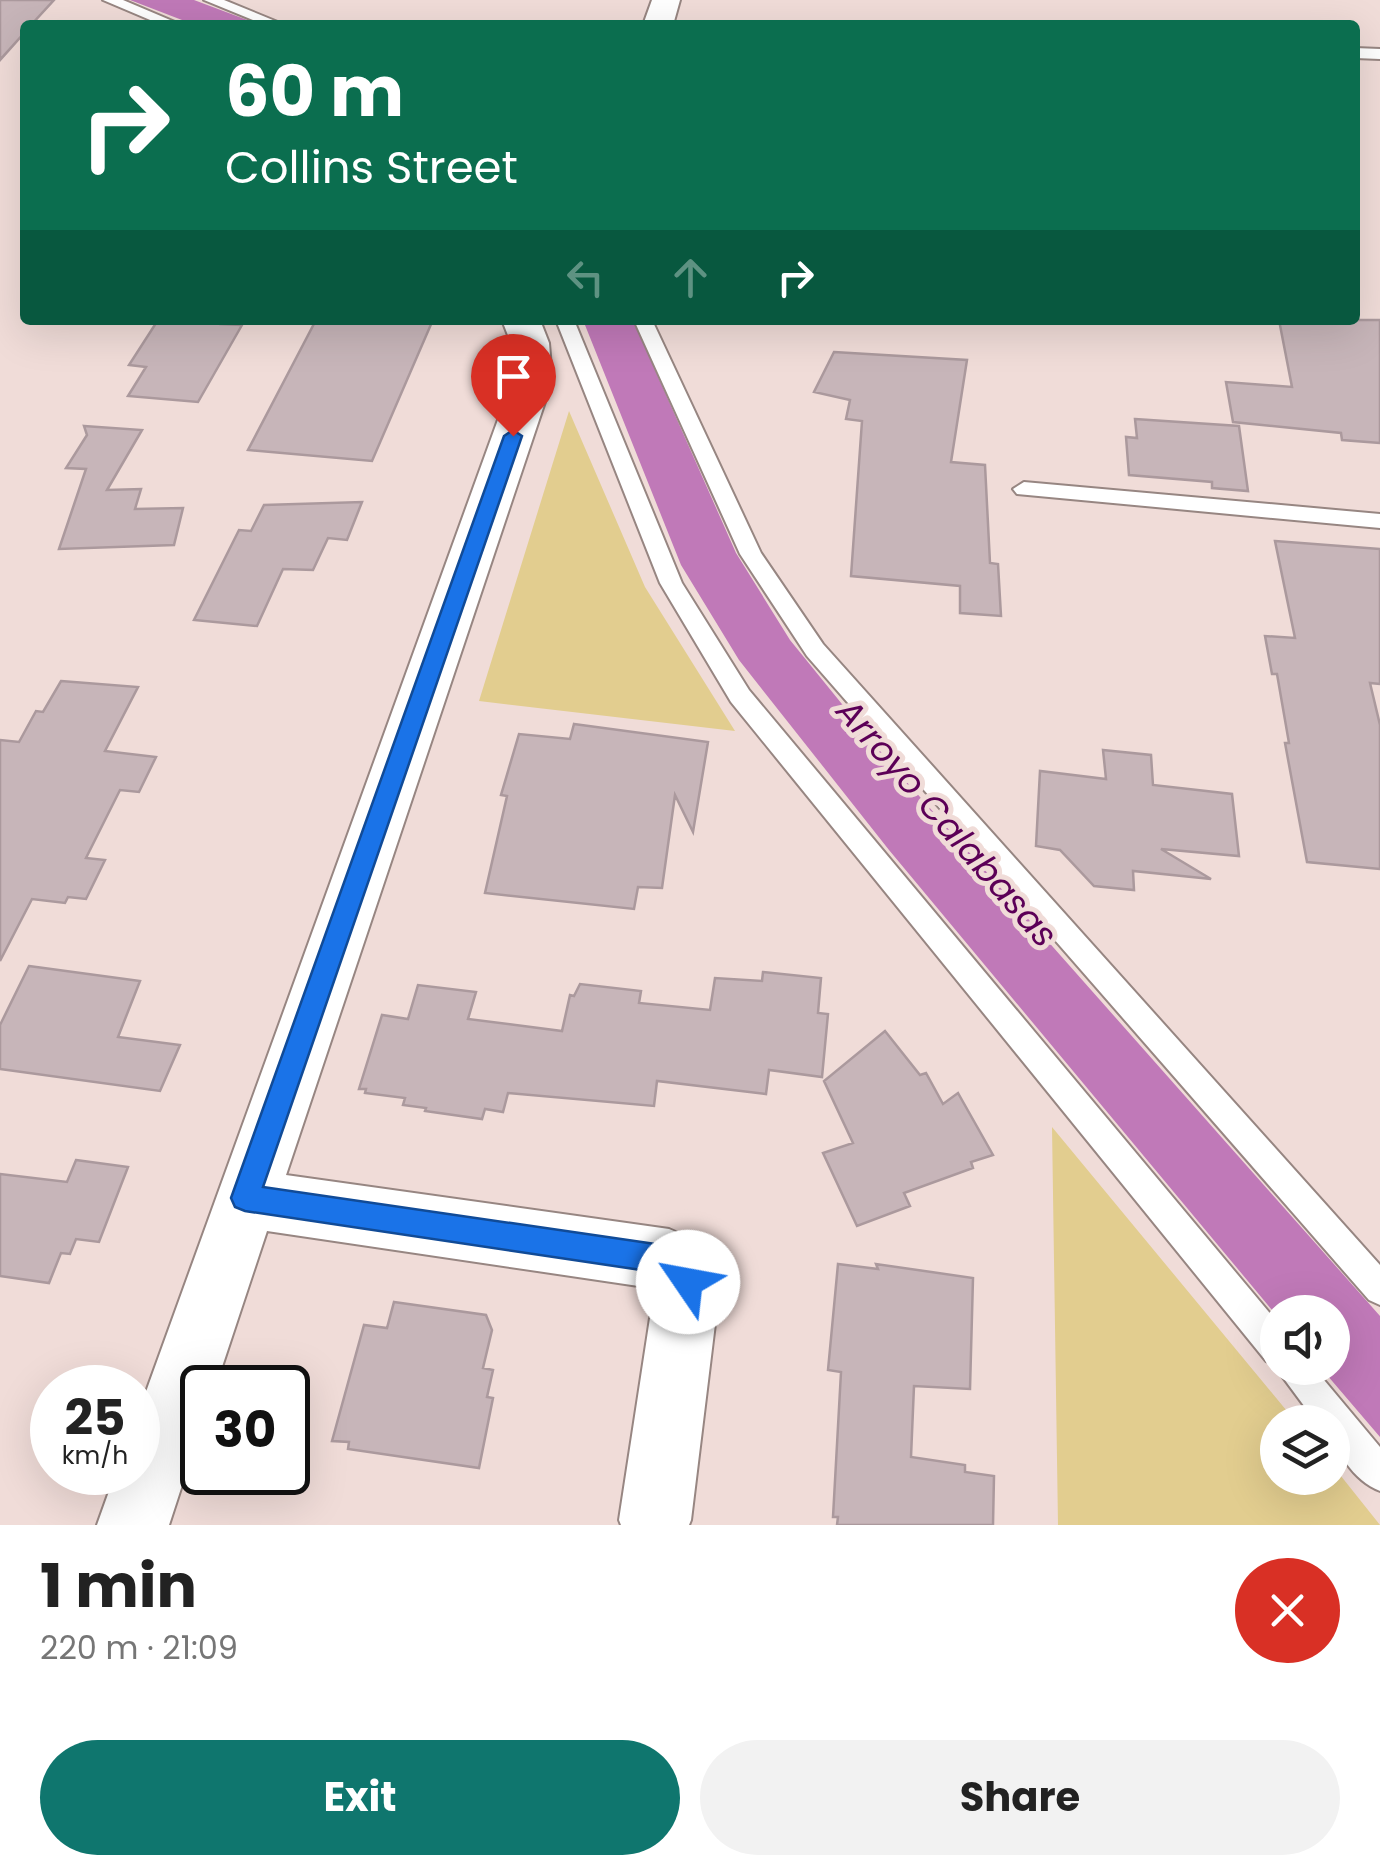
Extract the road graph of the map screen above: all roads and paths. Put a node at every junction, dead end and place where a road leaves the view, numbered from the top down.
1 (110, 0) edge
2 (211, 0) edge
3 (163, 20) edge
4 (265, 20) edge
5 (523, 325) edge
6 (567, 325) edge
7 (645, 325) edge
8 (1024, 490) dead end
9 (1380, 520) edge
10 (245, 1198) junction
11 (1380, 1289) edge
12 (1260, 1327) edge
13 (1306, 1385) edge
14 (1380, 1474) edge
15 (655, 1520) dead end
16 (133, 1525) edge

1 - 3 lane
2 - 4 lane
5 - 10 street
6 - 12 lane
7 - 11 lane
8 - 9 lane
10 - 15 street
10 - 16 street
13 - 14 lane

